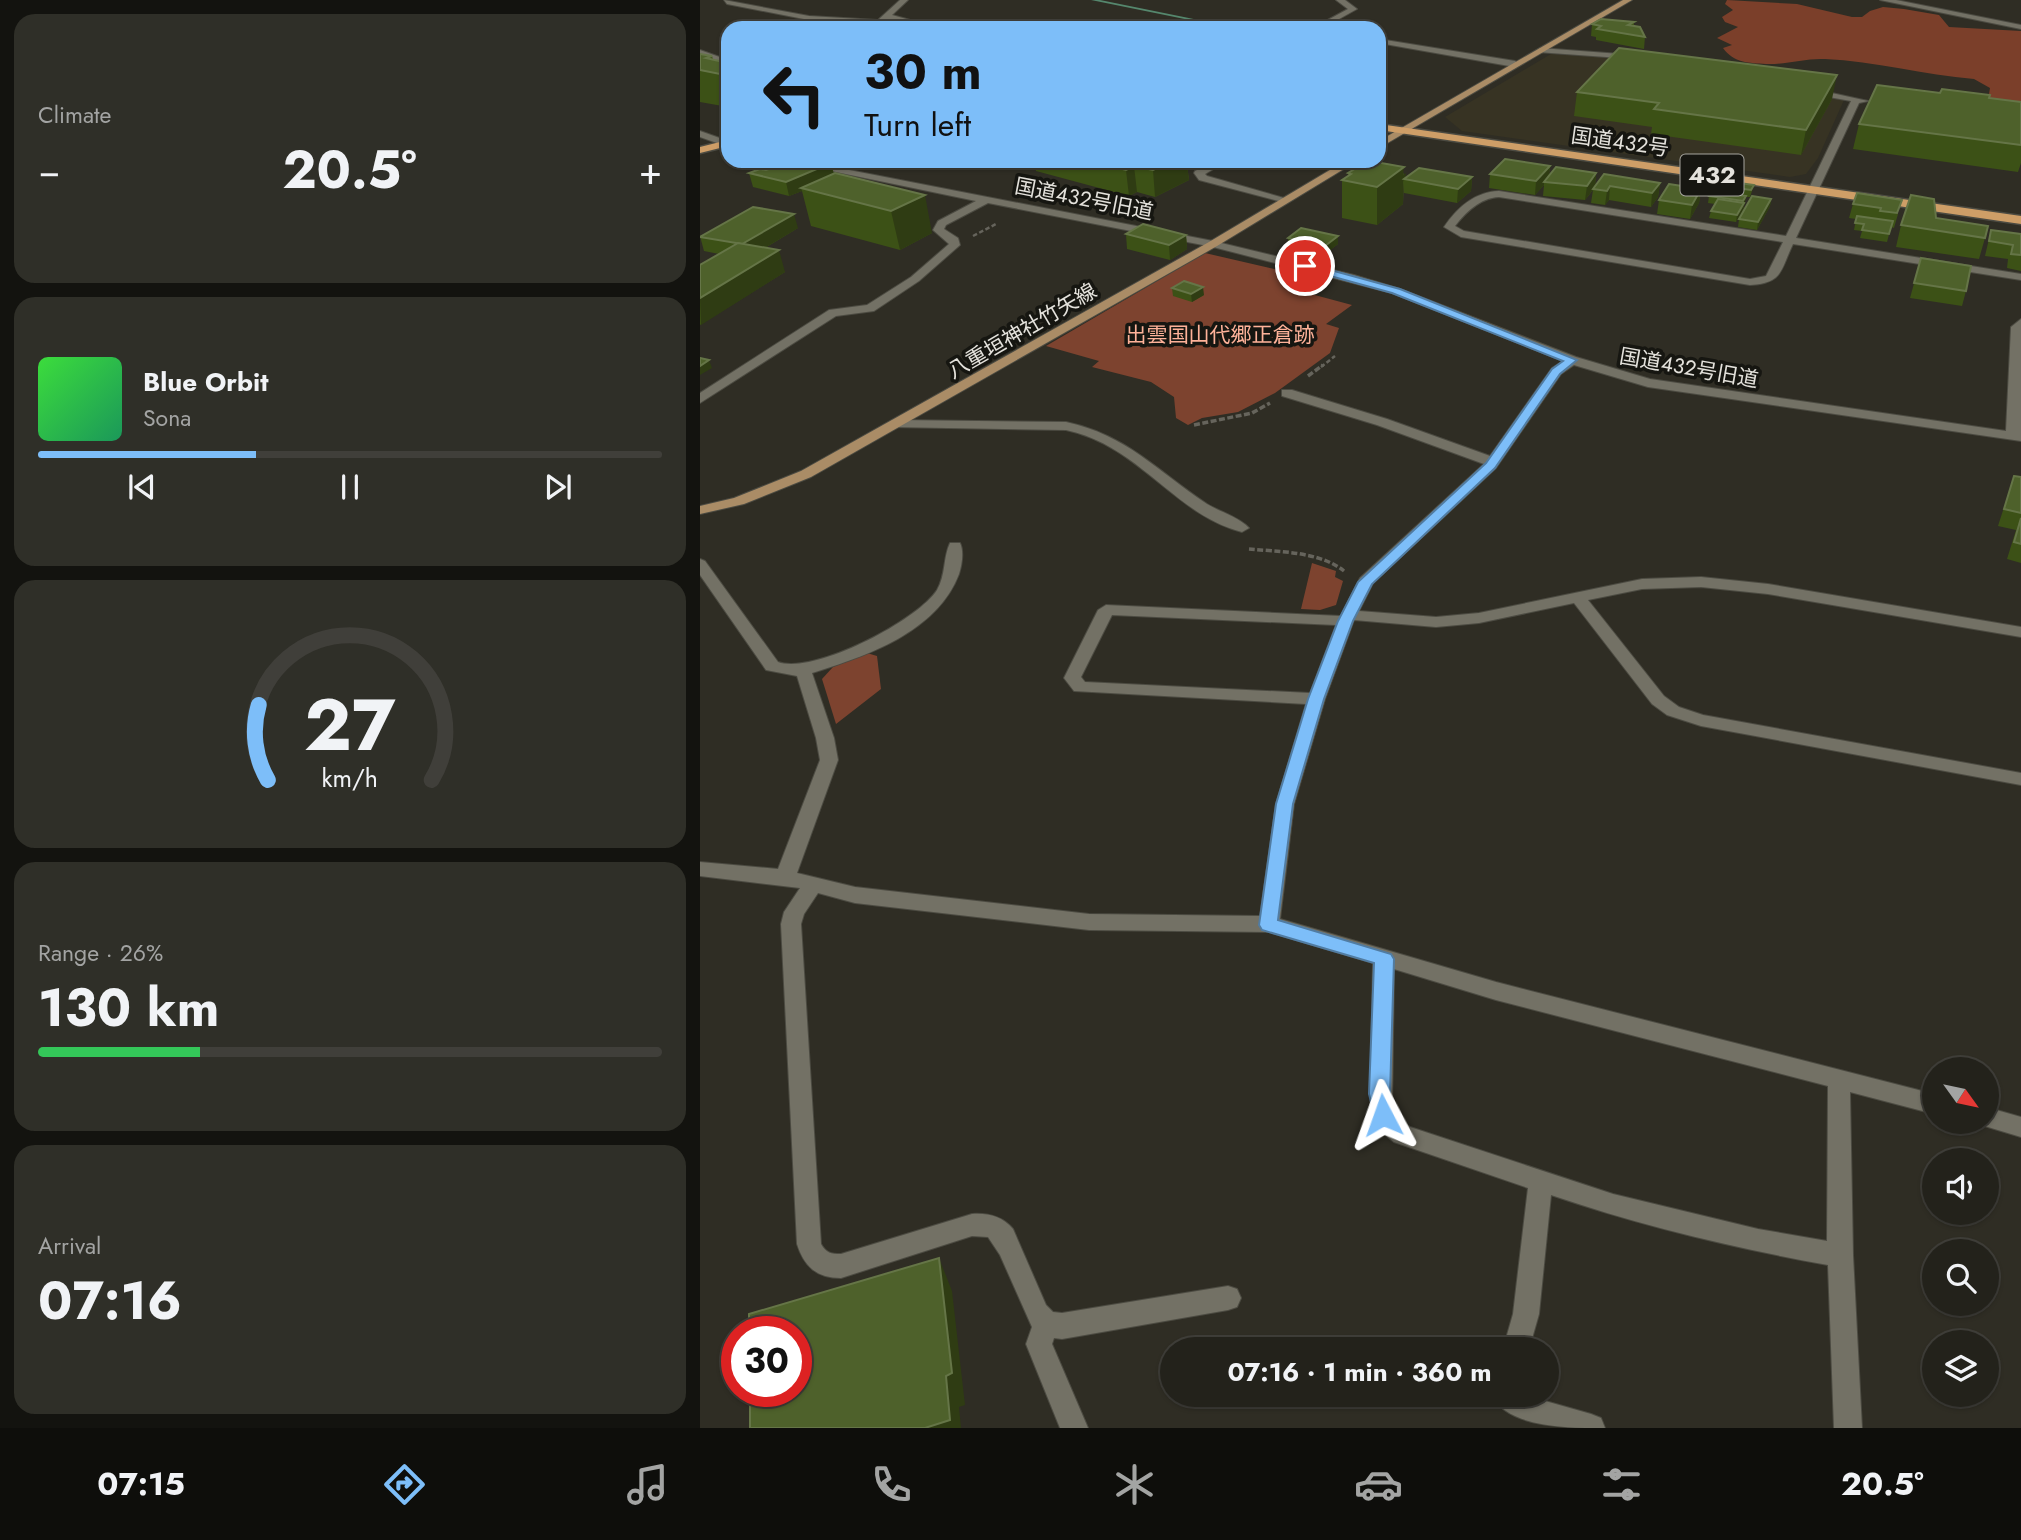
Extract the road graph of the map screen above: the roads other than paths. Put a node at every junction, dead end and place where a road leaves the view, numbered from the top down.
1 (904, 0) edge
2 (1340, 0) edge
3 (1628, 0) edge
4 (1884, 0) edge
5 (727, 2) edge
6 (862, 21) edge
7 (881, 21) edge
8 (896, 21) edge
9 (914, 21) edge
10 (1330, 21) edge
11 (2021, 27) edge
12 (1386, 42) edge
13 (1540, 50) junction
14 (700, 52) edge
15 (721, 60) edge
16 (1648, 60) edge
17 (1515, 64) junction
18 (1803, 90) edge
19 (1856, 100) junction
20 (1881, 103) edge
21 (1386, 128) edge
22 (1403, 130) junction
23 (700, 134) edge
24 (1386, 141) edge
25 (721, 142) edge
26 (721, 146) edge
27 (700, 150) edge
28 (824, 168) edge
29 (1209, 168) edge
30 (1340, 168) edge
31 (1813, 190) junction
32 (986, 200) junction
33 (1286, 200) junction
34 (2021, 220) edge
35 (1789, 240) junction
36 (1213, 244) junction
37 (2021, 276) edge
38 (2021, 323) edge
39 (1572, 360) junction
40 (1287, 393) dead end
41 (700, 399) edge
42 (896, 424) junction
43 (2017, 437) edge
44 (1493, 463) junction
45 (700, 510) edge
46 (1242, 528) road end
47 (955, 546) dead end
48 (700, 564) edge
49 (1577, 596) junction
50 (1347, 618) junction
51 (2021, 632) edge
52 (803, 670) junction
53 (1316, 699) junction
54 (2021, 779) edge
55 (700, 869) edge
56 (785, 877) junction
57 (814, 884) junction
58 (1269, 925) junction
59 (1384, 959) junction
60 (1839, 1080) junction
61 (1922, 1101) edge
62 (1999, 1121) edge
63 (2021, 1127) edge
64 (1541, 1181) junction
65 (1840, 1255) junction
66 (1228, 1298) dead end
67 (1046, 1324) junction
68 (1519, 1337) edge
69 (1517, 1407) edge
70 (1074, 1428) edge
71 (1591, 1428) edge
72 (1848, 1428) edge

1 - 7 street
2 - 10 street
3 - 13 main road
4 - 11 street
5 - 6 street
8 - 9 street
12 - 17 street
13 - 16 street
13 - 17 main road
14 - 15 street
17 - 22 main road
18 - 19 street
19 - 20 street
19 - 31 street
21 - 22 highway, 国道432号 / 432
22 - 24 main road
22 - 31 highway, 国道432号 / 432
23 - 25 street
26 - 27 highway
28 - 32 street, 国道432号旧道
29 - 33 street
30 - 33 main road, 八重垣神社竹矢線
31 - 34 highway, 国道432号 / 432
31 - 35 street
32 - 36 street, 国道432号旧道
32 - 41 street
33 - 36 main road, 八重垣神社竹矢線
35 - 35 street
35 - 37 street
36 - 39 street, 国道432号旧道
36 - 42 main road, 八重垣神社竹矢線
38 - 43 street
39 - 43 street, 国道432号旧道
39 - 44 street
40 - 44 street
42 - 45 main road, 八重垣神社竹矢線
42 - 46 street
44 - 50 street
47 - 52 street
48 - 52 street
49 - 50 street
49 - 51 street
49 - 54 street
50 - 53 street
50 - 53 street
52 - 56 street
53 - 58 street
55 - 56 street
56 - 57 street
57 - 58 street
57 - 67 street
58 - 59 street
59 - 60 street
59 - 64 street
60 - 61 street
60 - 65 street
62 - 63 street
64 - 65 street
64 - 68 street
65 - 72 street
66 - 67 street
67 - 70 street
69 - 71 street

